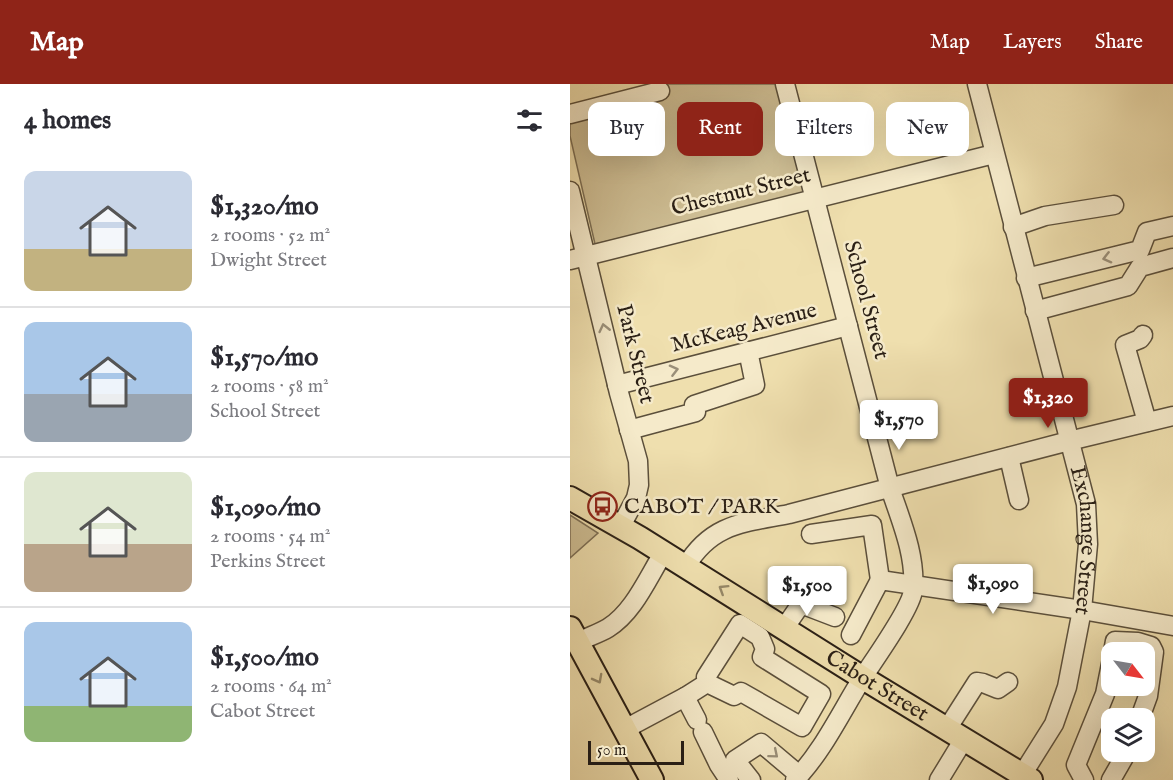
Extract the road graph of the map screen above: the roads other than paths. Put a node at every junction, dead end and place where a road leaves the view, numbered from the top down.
1 (785, 84) edge
2 (977, 84) edge
3 (660, 91) dead end
4 (570, 114) edge
5 (994, 154) junction
6 (570, 190) edge
7 (814, 198) junction
8 (1114, 205) dead end
9 (1173, 226) edge
10 (1013, 227) junction
11 (578, 257) edge
12 (1140, 258) junction
13 (1173, 258) edge
14 (1026, 278) junction
15 (1035, 311) junction
16 (848, 326) junction
17 (1143, 335) dead end
18 (748, 351) junction
19 (617, 385) junction
20 (1173, 416) edge
21 (1147, 422) junction
22 (629, 430) junction
23 (1069, 441) junction
24 (1009, 457) junction
25 (890, 488) junction
26 (570, 498) edge
27 (1020, 500) dead end
28 (621, 526) junction
29 (811, 534) dead end
30 (664, 552) junction
31 (686, 566) junction
32 (880, 580) junction
33 (913, 585) junction
34 (1082, 610) junction
35 (834, 617) dead end
36 (1141, 620) junction
37 (755, 621) junction
38 (1173, 626) edge
39 (785, 627) junction
40 (851, 634) dead end
41 (574, 635) edge
42 (1115, 642) edge
43 (1137, 642) joint
44 (863, 678) junction
45 (1008, 682) dead end
46 (707, 683) junction
47 (1104, 696) edge
48 (684, 697) junction
49 (812, 710) junction
50 (835, 723) junction
51 (625, 729) junction
52 (956, 734) junction
53 (1121, 762) edge
54 (797, 778) edge
55 (1024, 778) edge
56 (729, 779) edge
57 (652, 780) edge
58 (751, 780) edge
59 (939, 780) edge
60 (1084, 780) edge
61 (1111, 780) edge

1 - 7 street, School Street
2 - 5 street, Exchange Street
3 - 4 street
5 - 7 street, Chestnut Street
5 - 10 street, Exchange Street
6 - 11 street, Park Street
7 - 11 street, Chestnut Street
7 - 16 street, School Street
8 - 10 street
9 - 12 street
10 - 14 street, Exchange Street
19 -> 11 street, Park Street
12 - 13 street
12 -> 14 street
12 - 15 street
14 - 15 street, Exchange Street
15 - 23 street, Exchange Street
16 - 18 street, McKeag Avenue
16 - 25 street, School Street
17 - 21 street
19 -> 18 street, McKeag Avenue
18 - 22 street
19 - 22 street, Park Street
20 - 21 street
21 - 23 street
22 - 28 street, Park Street
23 - 24 street
23 - 34 street, Exchange Street
24 - 25 street
24 - 27 street
25 - 31 street
25 - 33 street, School Street
26 - 28 main road, Cabot Street
28 - 30 main road, Cabot Street
29 - 32 street
30 - 31 main road, Cabot Street
30 - 41 street
37 -> 31 main road, Cabot Street
32 - 33 street
32 - 40 street
33 - 34 street
33 - 44 street, School Street
34 - 36 street
34 - 55 street, Exchange Street
35 - 39 street
36 - 38 street
36 - 43 street
37 - 39 main road, Cabot Street
37 - 46 street
37 - 49 street
39 - 44 main road, Cabot Street
41 -> 51 main road
42 - 43 street
44 - 50 street, School Street
44 - 52 main road, Cabot Street
45 - 52 street
46 - 48 street
46 - 49 street
47 - 60 street
48 - 51 street
48 - 56 street
49 - 50 street
50 - 54 street, School Street
51 - 57 main road
52 - 55 main road, Cabot Street
52 - 59 street
53 - 61 street
58 -> 54 street

